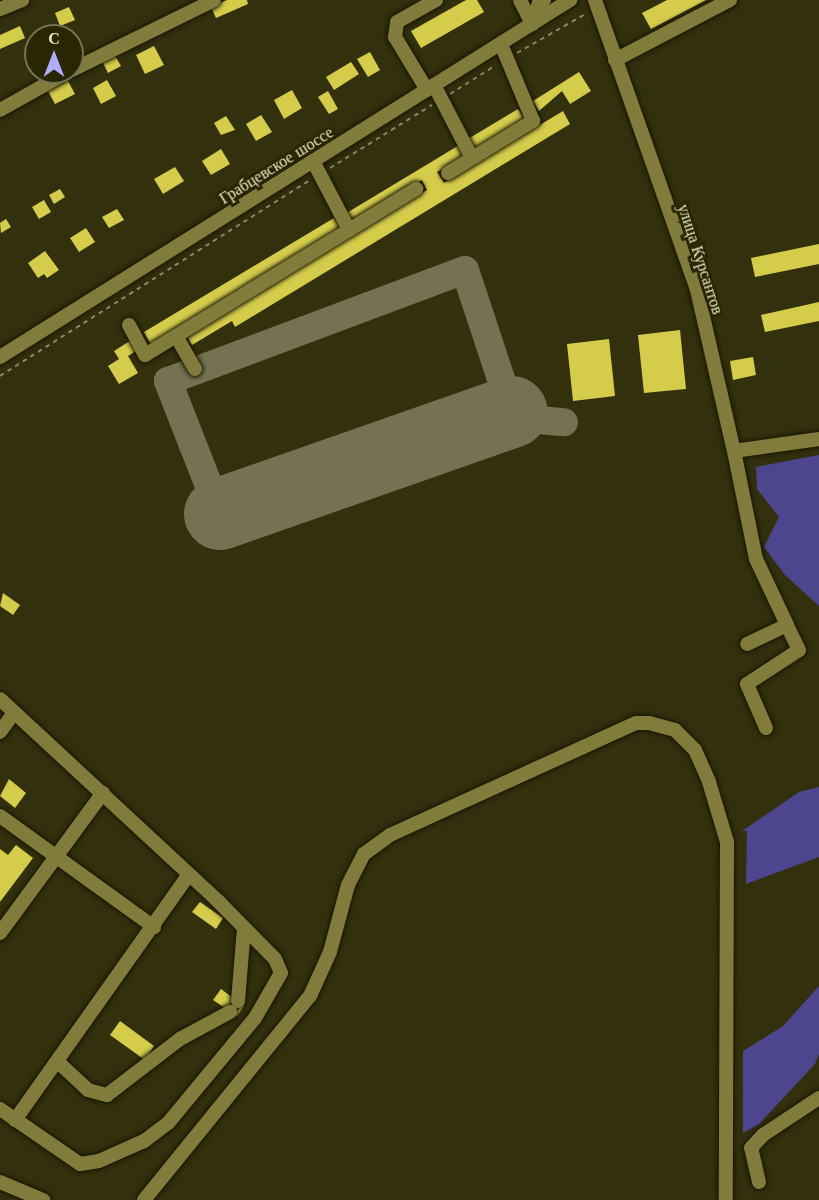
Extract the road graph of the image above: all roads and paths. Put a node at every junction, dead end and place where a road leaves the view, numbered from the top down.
1 (22, 0) edge
2 (214, 0) edge
3 (436, 0) edge
4 (520, 0) edge
5 (544, 0) edge
6 (570, 0) edge
7 (730, 0) edge
8 (596, 4) edge
9 (0, 9) edge
10 (532, 24) junction
11 (501, 44) junction
12 (508, 58) junction
13 (615, 60) junction
14 (84, 64) edge
15 (47, 84) edge
16 (431, 88) junction
17 (441, 99) junction
18 (0, 110) edge
19 (472, 158) junction
20 (313, 161) junction
21 (448, 173) dead end
22 (319, 174) junction
23 (416, 189) dead end
24 (349, 230) junction
25 (129, 325) dead end
26 (176, 336) junction
27 (0, 357) edge
28 (195, 369) dead end
29 (0, 376) edge
30 (819, 439) edge
31 (734, 451) junction
32 (787, 625) junction
33 (747, 644) dead end
34 (0, 699) edge
35 (14, 713) junction
36 (766, 728) dead end
37 (0, 732) edge
38 (103, 793) junction
39 (0, 816) edge
40 (54, 856) junction
41 (189, 874) junction
42 (154, 927) junction
43 (244, 928) junction
44 (0, 933) edge
45 (58, 1062) junction
46 (819, 1098) edge
47 (0, 1109) edge
48 (15, 1120) junction
49 (0, 1182) edge
50 (759, 1182) dead end
51 (43, 1200) edge
52 (144, 1200) edge
53 (726, 1200) edge

1 - 9 street
2 - 14 street
3 - 16 street
4 - 10 street
5 - 10 street
6 - 10 street, Грабцевское шоссе
7 - 13 street
8 - 12 path
8 - 13 street, улица Курсантов
10 - 11 street, Грабцевское шоссе
11 - 12 street
11 - 16 street, Грабцевское шоссе
12 - 17 path
12 - 19 street
13 - 31 street, улица Курсантов
15 - 18 street
16 - 17 street
16 - 20 street, Грабцевское шоссе
17 - 19 street
17 - 22 path
19 - 21 street
20 - 22 street
20 - 27 street, Грабцевское шоссе
22 - 24 street
22 - 29 path
23 - 24 street
24 - 26 street
25 - 26 street
26 - 28 street
30 - 31 street
31 - 32 street, улица Курсантов
32 - 33 street
32 - 36 street, улица Курсантов
34 - 35 street
35 - 37 street
35 - 38 street
38 - 40 street
38 - 41 street
39 - 40 street
40 - 42 street
40 - 44 street
41 - 42 street
41 - 43 street
42 - 45 street
43 - 45 street
43 - 48 street
45 - 48 street
46 - 50 street
47 - 48 street
49 - 51 street
52 - 53 street

